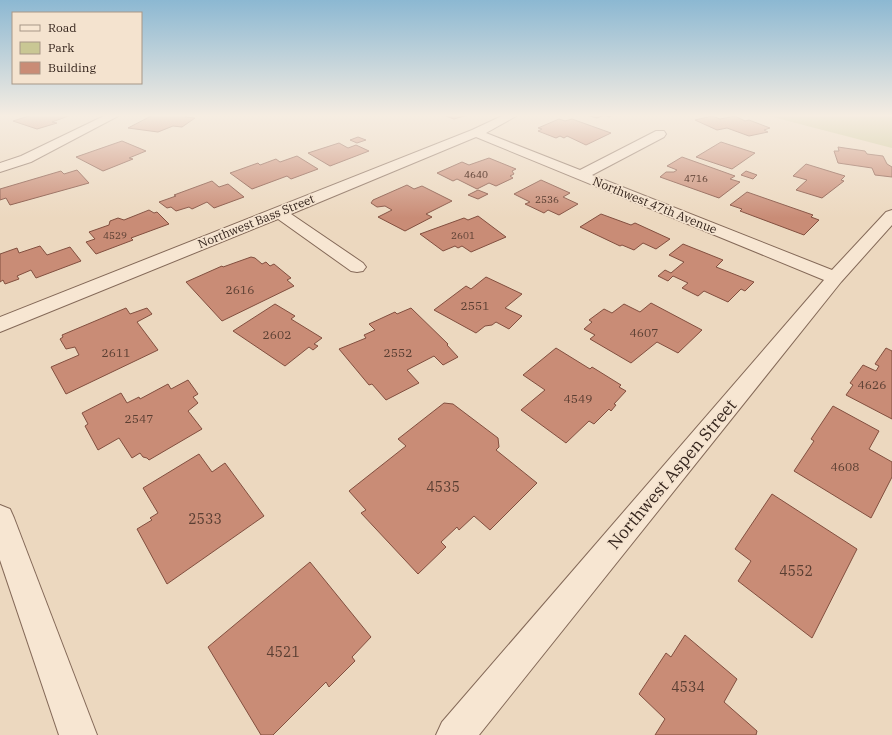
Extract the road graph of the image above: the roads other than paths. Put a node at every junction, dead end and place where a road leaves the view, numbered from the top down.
1 (45, 149) edge
2 (435, 149) edge
3 (516, 149) edge
4 (632, 149) edge
5 (0, 168) edge
6 (582, 176) junction
7 (278, 212) junction
8 (892, 215) edge
9 (357, 267) dead end
10 (835, 278) junction
11 (0, 325) edge
12 (0, 518) edge
13 (78, 735) edge
14 (455, 735) edge

1 - 5 street
2 - 7 street, Northwest Bass Street
3 - 6 street, Northwest 47th Avenue
4 - 6 street
6 - 10 street, Northwest 47th Avenue
7 - 9 street
7 - 11 street, Northwest Bass Street
8 - 10 street, Northwest Aspen Street
10 - 14 street, Northwest Aspen Street
12 - 13 street

